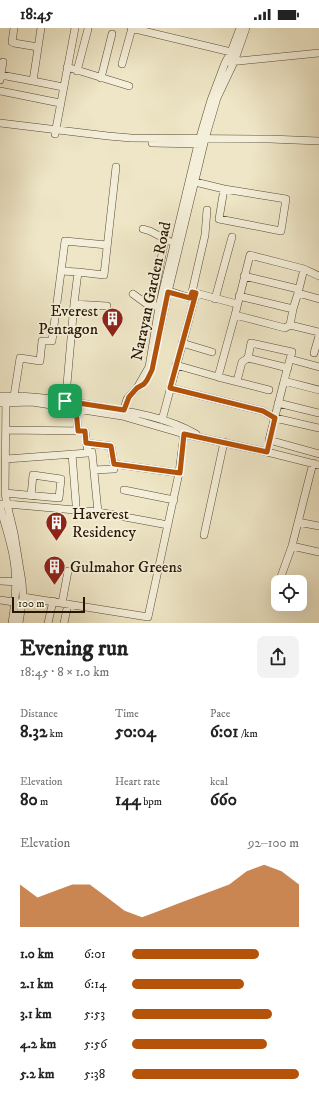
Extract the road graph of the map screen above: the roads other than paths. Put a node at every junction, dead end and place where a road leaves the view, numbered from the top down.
1 (14, 28) edge
2 (41, 28) edge
3 (75, 28) edge
4 (131, 28) edge
5 (240, 28) edge
6 (246, 28) edge
7 (88, 29) edge
8 (112, 34) dead end
9 (38, 46) junction
10 (231, 52) junction
11 (319, 53) edge
12 (3, 62) dead end
13 (225, 62) junction
14 (234, 62) junction
15 (122, 64) dead end
16 (67, 67) junction
17 (77, 71) junction
18 (0, 78) edge
19 (101, 78) junction
20 (33, 81) junction
21 (129, 86) dead end
22 (63, 87) junction
23 (0, 91) edge
24 (60, 103) junction
25 (0, 123) edge
26 (0, 128) edge
27 (55, 132) junction
28 (202, 141) junction
29 (319, 141) edge
30 (116, 168) dead end
31 (192, 181) junction
32 (224, 189) junction
33 (207, 210) dead end
34 (143, 229) dead end
35 (232, 237) dead end
36 (165, 239) junction
37 (107, 245) junction
38 (174, 245) junction
39 (304, 269) junction
40 (61, 270) junction
41 (78, 272) junction
42 (244, 276) junction
43 (319, 276) edge
44 (166, 291) junction
45 (298, 291) junction
46 (194, 293) junction
47 (133, 294) dead end
48 (239, 296) junction
49 (215, 298) junction
50 (319, 299) edge
51 (74, 304) junction
52 (237, 304) junction
53 (107, 306) dead end
54 (156, 306) junction
55 (293, 309) junction
56 (235, 315) junction
57 (290, 325) junction
58 (319, 332) edge
59 (319, 336) edge
60 (182, 343) junction
61 (212, 352) dead end
62 (314, 353) dead end
63 (248, 358) junction
64 (290, 359) junction
65 (176, 365) junction
66 (319, 367) edge
67 (288, 368) junction
68 (218, 377) junction
69 (237, 381) junction
70 (284, 381) junction
71 (137, 388) junction
72 (170, 388) junction
73 (269, 390) dead end
74 (319, 390) edge
75 (3, 399) edge
76 (14, 399) junction
77 (278, 403) junction
78 (65, 404) junction
79 (125, 407) junction
80 (76, 409) junction
81 (319, 413) edge
82 (275, 418) junction
83 (162, 420) junction
84 (319, 428) edge
85 (6, 430) junction
86 (78, 431) junction
87 (184, 434) junction
88 (202, 437) junction
89 (224, 442) junction
90 (86, 443) junction
91 (268, 445) junction
92 (88, 453) junction
93 (72, 454) junction
94 (319, 454) edge
95 (6, 459) junction
96 (316, 464) edge
97 (114, 469) dead end
98 (94, 470) junction
99 (180, 473) junction
100 (124, 490) dead end
101 (31, 496) junction
102 (174, 500) junction
103 (3, 501) edge
104 (76, 504) dead end
105 (98, 512) junction
106 (298, 522) junction
107 (168, 525) junction
108 (319, 526) edge
109 (204, 535) dead end
110 (292, 546) junction
111 (319, 552) edge
112 (68, 571) dead end
113 (282, 575) edge
114 (0, 581) edge
115 (19, 582) junction
116 (0, 600) edge
117 (20, 601) junction
118 (53, 601) junction
119 (65, 603) junction
120 (12, 623) edge
121 (19, 623) edge
122 (48, 623) edge
123 (64, 623) edge

1 - 9 street
2 - 9 street
3 - 16 street
4 - 10 street
4 - 15 street
5 - 10 street, Narayan Garden Road
6 - 14 street, Narayan Garden Road
7 - 17 street
8 - 19 street
9 - 20 street
10 - 13 street, Narayan Garden Road
11 - 14 street
12 - 18 street
13 - 14 street
13 - 28 street, Narayan Garden Road
14 - 28 street, Narayan Garden Road
16 - 17 street
16 - 22 street
17 - 19 street
18 - 20 street
19 - 21 street
20 - 22 street
22 - 24 street
23 - 24 street
24 - 27 street
25 - 27 street
26 - 27 street
27 - 28 street
28 - 29 street
28 - 31 street, Narayan Garden Road
30 - 37 street
31 - 32 street
31 - 38 street, Narayan Garden Road
31 - 44 street, Narayan Garden Road
32 - 32 street
33 - 46 street
34 - 36 street
35 - 49 street
36 - 38 street
36 - 54 street
37 - 40 street
37 - 41 street
38 - 44 street, Narayan Garden Road
39 - 42 street
39 - 43 street
39 - 45 street
40 - 41 street
40 - 76 street
41 - 51 street
42 - 45 street
42 - 48 street
44 - 46 street
44 - 54 street, Narayan Garden Road
44 - 71 street, Narayan Garden Road
45 - 50 street
45 - 55 street
46 - 49 street
46 - 60 street
47 - 54 street
48 - 52 street
48 - 55 street
49 - 52 street
51 - 53 street
51 - 78 street
52 - 56 street
54 - 71 street, Narayan Garden Road
55 - 57 street
56 - 57 street
56 - 68 street
57 - 58 street
59 - 62 street
60 - 61 street
60 - 65 street
63 - 64 street
63 - 67 street
63 - 69 street
64 - 66 street
64 - 67 street
65 - 68 street
65 - 72 street
67 - 70 street
68 - 69 street
69 - 73 street
70 - 74 street
70 - 77 street
71 - 79 street
72 - 82 street
72 - 83 street
75 - 76 street
75 - 85 street
76 - 78 street
77 - 81 street
77 - 82 street
78 - 79 street
78 - 80 street
79 - 80 street
79 - 83 street
79 - 87 street
80 - 86 street
82 - 84 street
82 - 91 street
83 - 88 street
85 - 86 street
85 - 95 street
86 - 90 street
87 - 88 street
87 - 99 street
88 - 89 street
89 - 91 street
89 - 109 street
90 - 92 street
90 - 99 street
91 - 94 street
91 - 96 street
92 - 93 street
92 - 98 street
93 - 95 street
93 - 104 street
95 - 103 street
96 - 106 street
97 - 98 street
98 - 105 street
99 - 102 street
100 - 102 street
101 - 101 street
101 - 103 street
102 - 107 street
103 - 105 street
103 - 115 street
105 - 107 street
106 - 108 street
106 - 110 street
107 - 119 street
110 - 111 street
110 - 113 street
112 - 119 street
114 - 115 street
115 - 117 street
116 - 117 street
117 - 118 street
117 - 120 street
117 - 121 street
118 - 119 street
118 - 122 street
119 - 123 street

